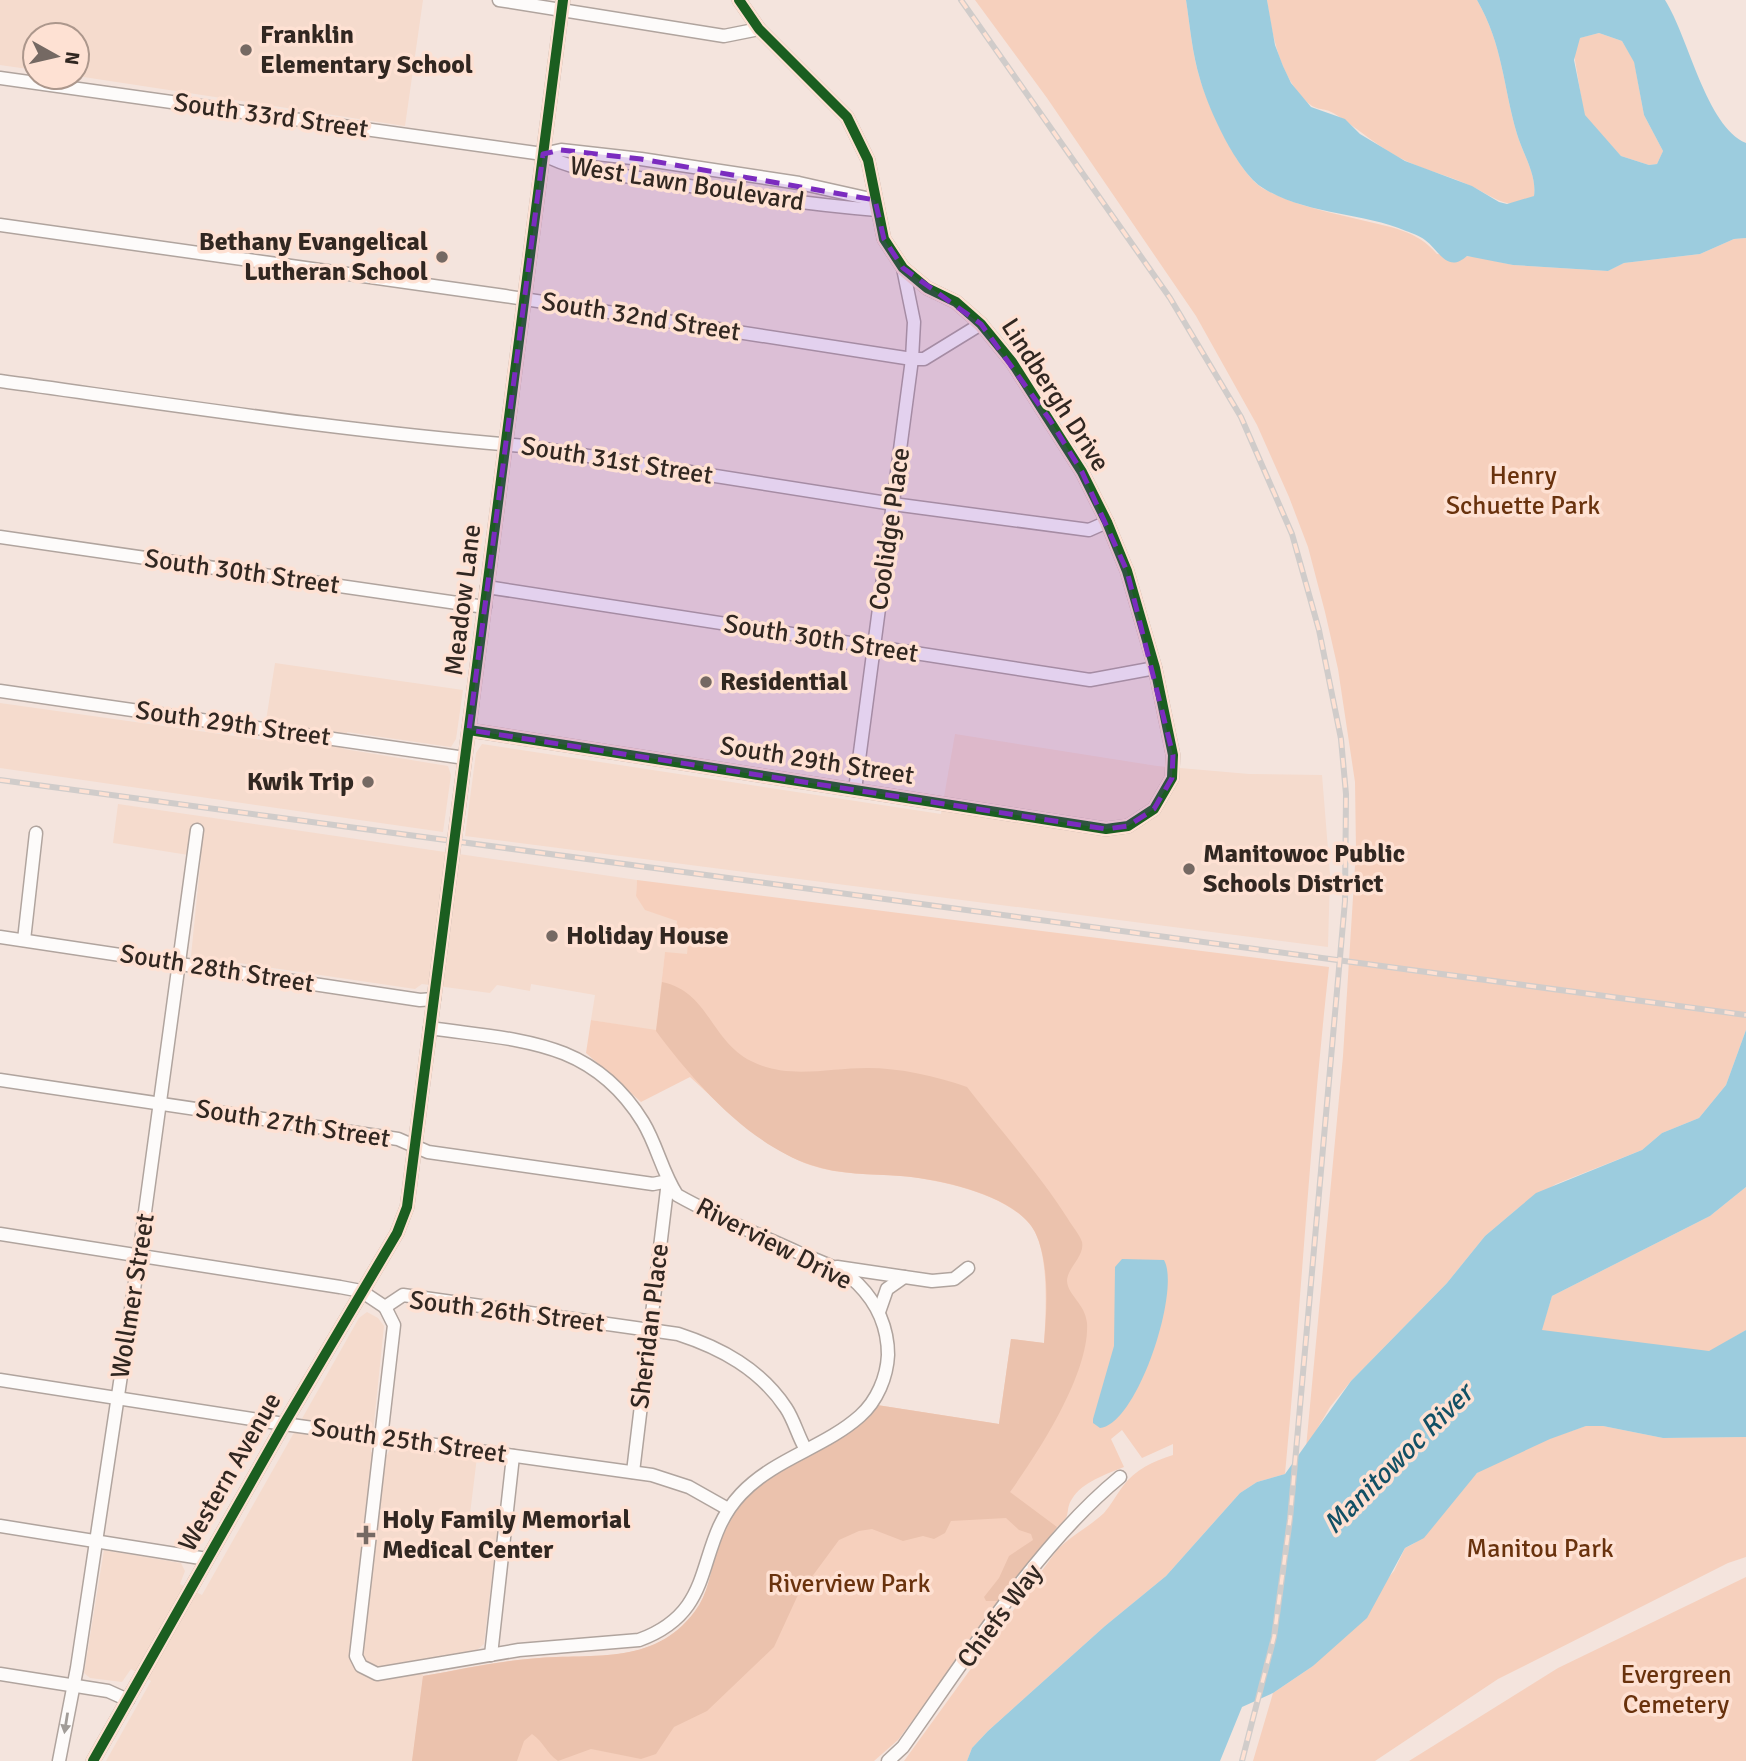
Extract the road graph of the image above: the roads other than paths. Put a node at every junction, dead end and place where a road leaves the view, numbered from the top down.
1 (499, 0) edge
2 (739, 0) edge
3 (563, 5) edge
4 (759, 29) junction
5 (0, 78) edge
6 (543, 154) junction
7 (876, 205) junction
8 (0, 225) edge
9 (903, 268) junction
10 (524, 299) junction
11 (981, 324) junction
12 (912, 359) junction
13 (0, 381) edge
14 (505, 444) junction
15 (893, 504) junction
16 (1107, 522) junction
17 (0, 537) edge
18 (487, 587) junction
19 (485, 607) junction
20 (874, 647) junction
21 (1155, 667) junction
22 (0, 691) edge
23 (469, 730) junction
24 (465, 758) junction
25 (855, 790) junction
26 (1154, 809) joint
27 (197, 830) dead end
28 (36, 833) dead end
29 (0, 937) edge
30 (24, 940) junction
31 (180, 963) junction
32 (434, 999) junction
33 (430, 1028) junction
34 (0, 1080) edge
35 (161, 1104) junction
36 (414, 1147) junction
37 (668, 1181) junction
38 (407, 1207) joint
39 (0, 1234) edge
40 (139, 1256) junction
41 (828, 1265) junction
42 (968, 1268) dead end
43 (904, 1277) junction
44 (360, 1291) junction
45 (385, 1307) junction
46 (879, 1312) junction
47 (648, 1329) junction
48 (0, 1380) edge
49 (117, 1398) junction
50 (284, 1424) junction
51 (380, 1437) junction
52 (805, 1448) junction
53 (513, 1455) junction
54 (633, 1472) junction
55 (1121, 1478) dead end
56 (728, 1509) junction
57 (0, 1526) edge
58 (96, 1541) junction
59 (207, 1559) junction
60 (491, 1655) junction
61 (0, 1674) edge
62 (73, 1686) junction
63 (128, 1700) junction
64 (59, 1761) edge
65 (93, 1761) edge
66 (888, 1761) edge

1 - 3 street
2 - 4 street, Lindbergh Drive
3 - 4 street
3 - 6 street, Meadow Lane
4 - 7 street, Lindbergh Drive
5 - 6 street, South 33rd Street
6 - 7 street, West Lawn Boulevard
6 - 7 street, West Lawn Boulevard
6 - 10 street, Meadow Lane
7 - 9 street, Lindbergh Drive
8 - 10 street, South 32nd Street
9 - 11 street, Lindbergh Drive
9 - 12 street, Coolidge Place
10 - 12 street, South 32nd Street
10 - 14 street, Meadow Lane
11 - 12 street, South 32nd Street
11 - 16 street, Lindbergh Drive
12 - 15 street, Coolidge Place
13 - 14 street, South 31st Street
14 - 15 street, South 31st Street
14 - 18 street, Meadow Lane
15 - 16 street, South 31st Street
15 - 20 street, Coolidge Place
16 - 21 street, Lindbergh Drive
17 - 19 street, South 30th Street
18 - 19 street, Meadow Lane
18 - 20 street, South 30th Street
19 - 23 street, Meadow Lane
20 - 21 street, South 30th Street
20 - 25 street, Coolidge Place
21 - 26 street, Lindbergh Drive
22 - 24 street, South 29th Street
23 - 24 street, Meadow Lane
23 - 25 street, South 29th Street
24 - 32 street, Meadow Lane
25 - 26 street, South 29th Street
27 - 31 street, Wollmer Street
28 - 30 street
29 - 30 street, South 28th Street
30 - 31 street, South 28th Street
31 - 32 street, South 28th Street
31 - 35 street, Wollmer Street
32 - 33 street, Meadow Lane
33 - 36 street, Meadow Lane
33 - 37 street, Riverview Drive
34 - 35 street, South 27th Street
35 - 36 street, South 27th Street
35 - 40 street, Wollmer Street
36 - 37 street, South 27th Street
36 - 38 street, Meadow Lane
37 - 41 street, Riverview Drive
37 - 47 street, Sheridan Place
38 - 44 street, Western Avenue
39 - 40 street, South 26th Street
40 - 44 street, South 26th Street
40 - 49 street, Wollmer Street
41 - 43 street
41 - 46 street, Riverview Drive
42 - 43 street
43 - 46 street
44 - 45 street, South 26th Street
44 - 50 street, Western Avenue
45 - 47 street, South 26th Street
45 - 51 street
46 - 52 street, Riverview Drive
47 - 52 street, South 26th Street
47 - 54 street, Sheridan Place
48 - 49 street, South 25th Street
49 - 50 street, South 25th Street
49 - 58 street, Wollmer Street
50 - 51 street, South 25th Street
50 - 59 street, Western Avenue
51 - 53 street, South 25th Street
51 - 60 street, Riverview Drive
52 - 56 street, Riverview Drive
53 - 54 street, South 25th Street
53 - 60 street
54 - 56 street, South 25th Street
55 - 66 street, Chiefs Way
56 - 60 street, Riverview Drive
57 - 58 street
58 - 59 street
58 - 62 street, Wollmer Street
59 - 63 street, Western Avenue
61 - 62 street
62 - 63 street
62 -> 64 street, Wollmer Street
63 - 65 street, Western Avenue

